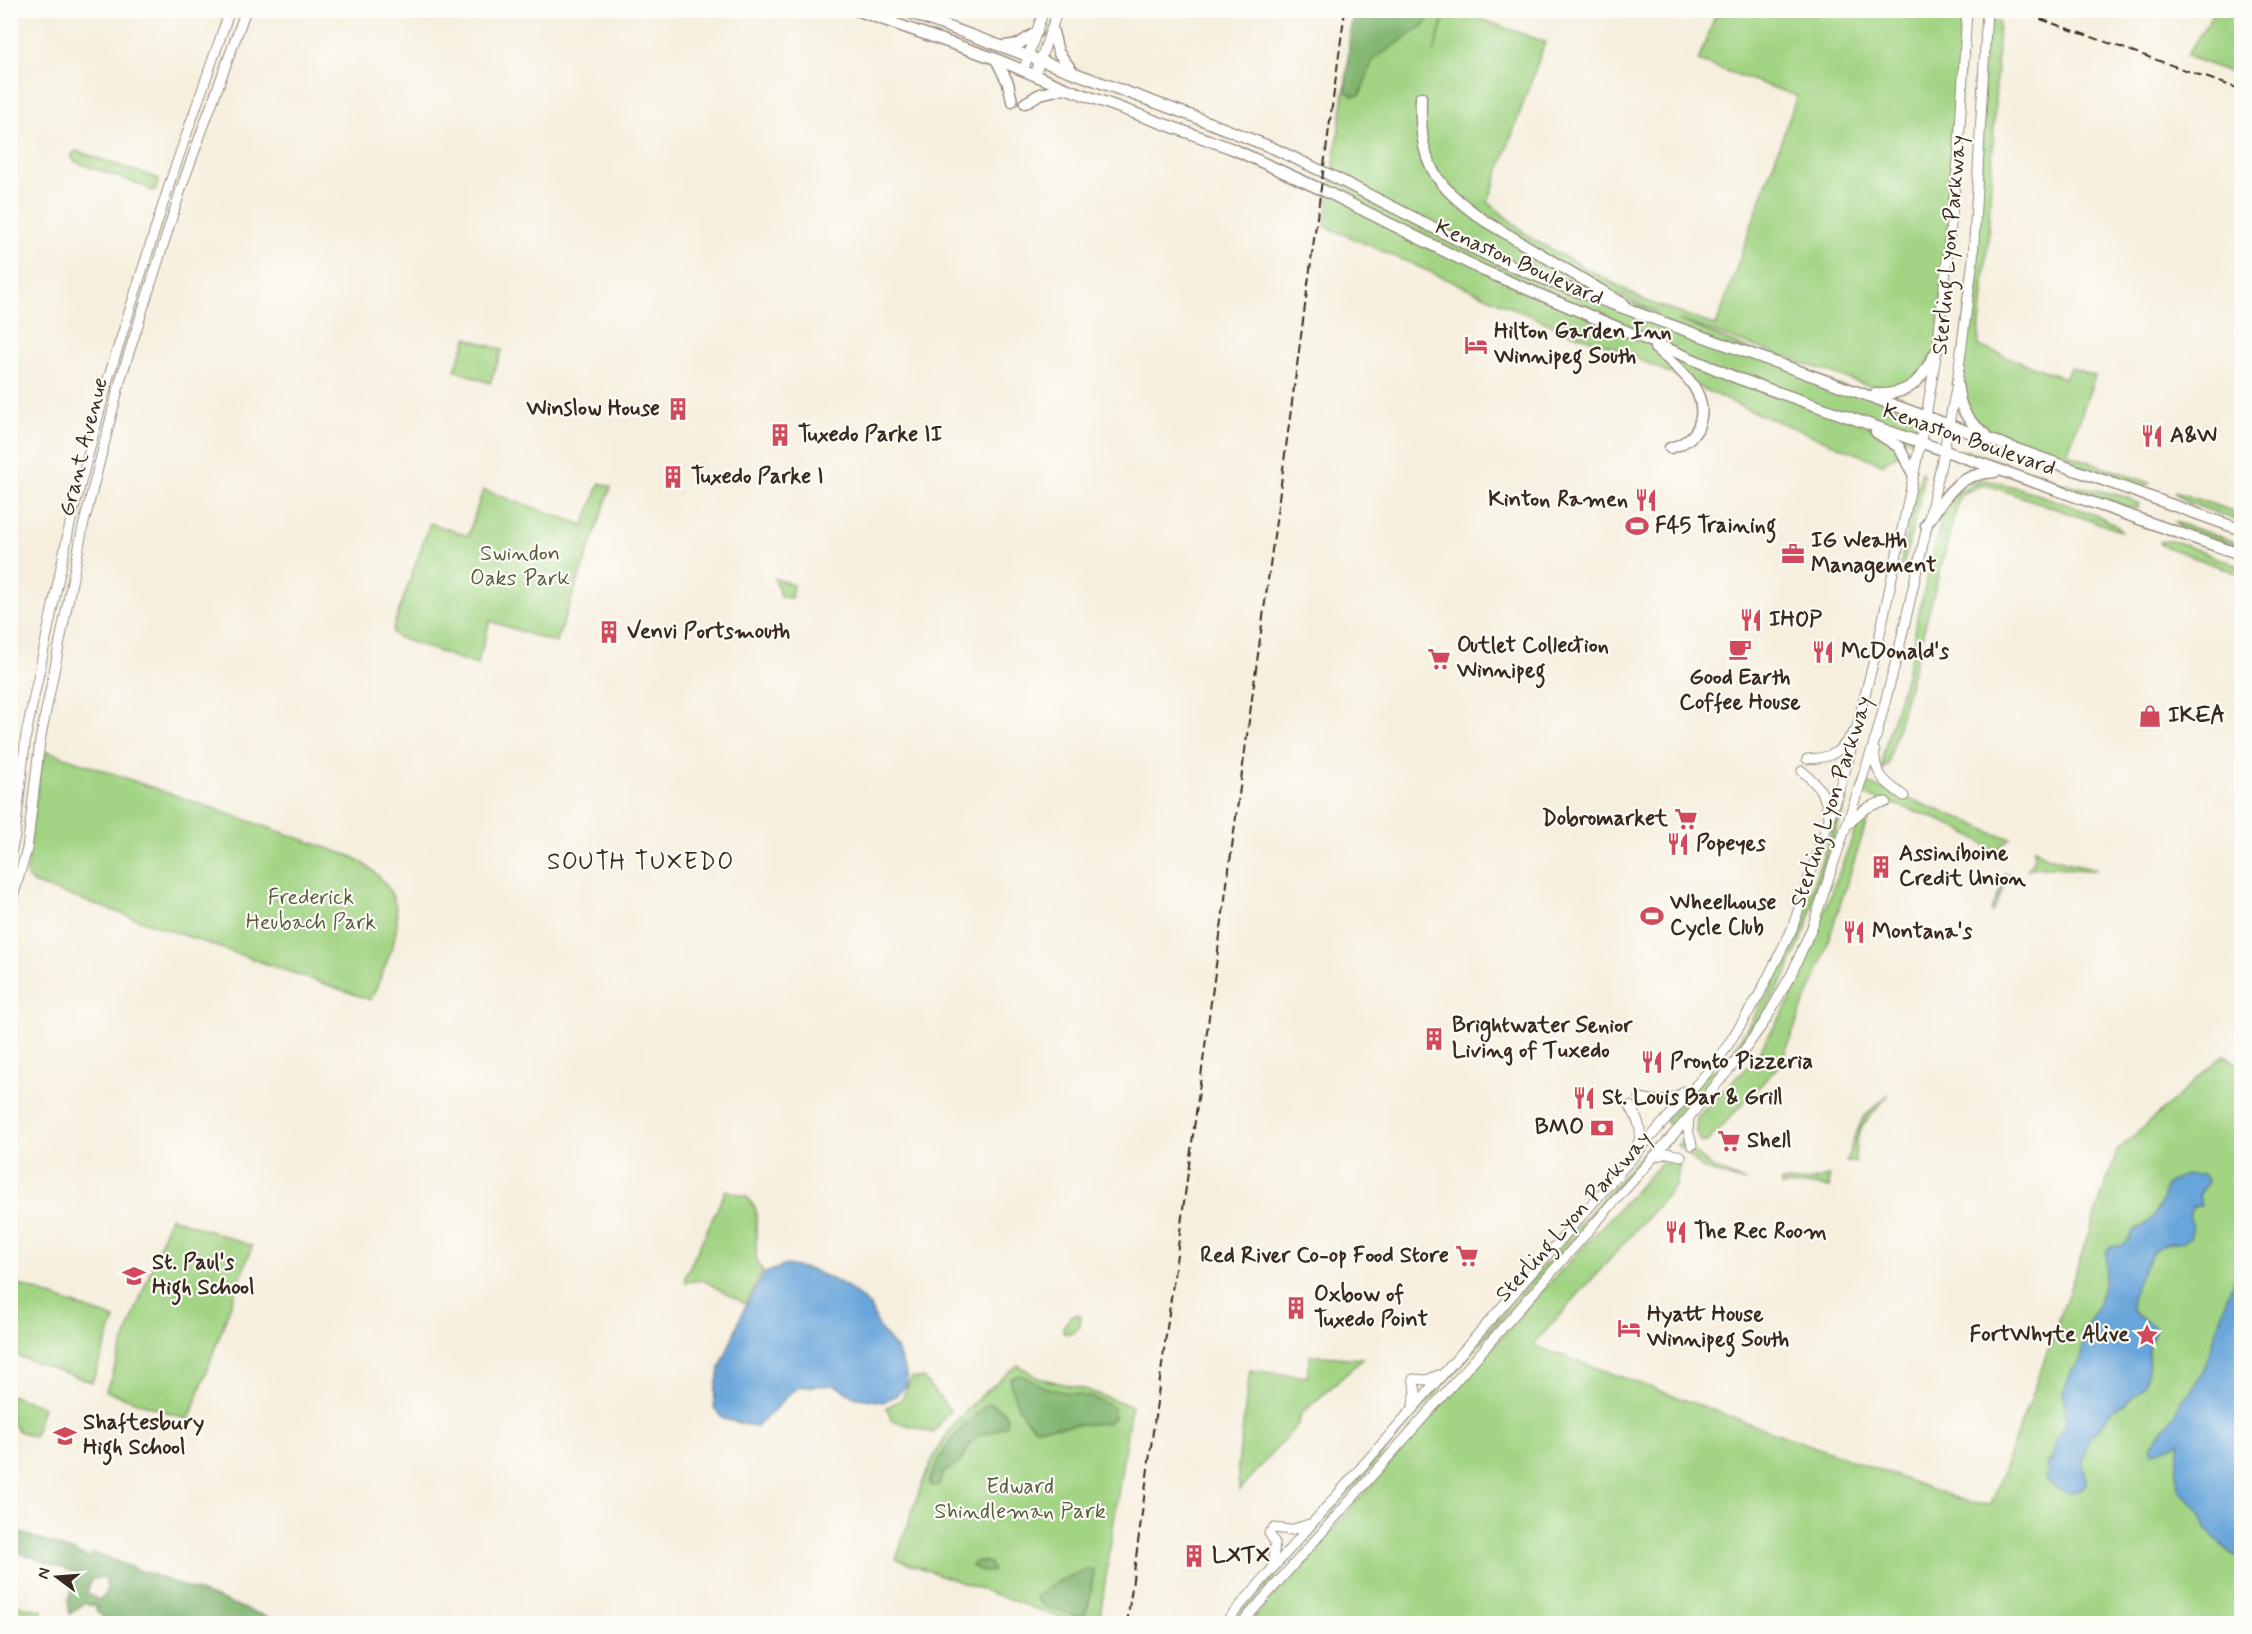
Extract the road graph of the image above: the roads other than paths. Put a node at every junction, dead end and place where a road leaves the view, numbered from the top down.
1 (230, 10) edge
2 (246, 10) edge
3 (856, 10) edge
4 (902, 10) edge
5 (1044, 10) edge
6 (1058, 10) edge
7 (1967, 10) edge
8 (1987, 10) edge
9 (1052, 28) junction
10 (1037, 32) junction
11 (1002, 46) junction
12 (1029, 56) junction
13 (996, 59) junction
14 (1040, 61) junction
15 (1023, 71) junction
16 (1073, 72) junction
17 (1035, 75) junction
18 (1065, 88) junction
19 (1421, 97) dead end
20 (1012, 101) dead end
21 (1024, 103) dead end
22 (1665, 324) junction
23 (1646, 340) junction
24 (1937, 350) junction
25 (1957, 383) junction
26 (1863, 393) junction
27 (1926, 416) junction
28 (1864, 423) junction
29 (1948, 423) junction
30 (1993, 439) junction
31 (1921, 444) junction
32 (1670, 448) dead end
33 (1942, 452) junction
34 (1999, 471) junction
35 (1913, 474) junction
36 (1926, 525) junction
37 (2241, 530) edge
38 (2241, 555) edge
39 (1858, 727) junction
40 (1876, 738) junction
41 (1807, 759) dead end
42 (1802, 771) dead end
43 (1904, 796) dead end
44 (1886, 802) dead end
45 (1830, 820) junction
46 (1845, 830) junction
47 (10, 857) edge
48 (10, 907) edge
49 (1704, 1076) junction
50 (1640, 1098) dead end
51 (1630, 1106) dead end
52 (1689, 1117) junction
53 (1692, 1145) dead end
54 (1681, 1155) dead end
55 (1653, 1157) junction
56 (1629, 1159) junction
57 (1443, 1372) junction
58 (1413, 1407) junction
59 (1313, 1521) junction
60 (1271, 1570) junction
61 (1224, 1623) edge
62 (1241, 1623) edge

1 - 47 main road, Grant Avenue
2 - 48 main road, Grant Avenue
3 - 13 main road, Kenaston Boulevard
4 - 11 main road, Kenaston Boulevard
5 - 10 main road
6 - 9 main road
7 - 24 main road, Sterling Lyon Parkway
8 - 25 main road, Sterling Lyon Parkway
9 - 14 main road
9 - 16 main road
10 - 11 main road
10 - 12 main road
11 - 12 main road, Kenaston Boulevard
12 - 14 main road, Kenaston Boulevard
12 - 15 main road
13 - 15 main road, Kenaston Boulevard
13 - 20 main road
14 - 16 main road, Kenaston Boulevard
14 - 17 main road
15 - 17 main road, Kenaston Boulevard
16 - 22 main road, Kenaston Boulevard
17 - 18 main road, Kenaston Boulevard
18 - 21 main road
18 - 23 main road, Kenaston Boulevard
19 - 22 main road
22 - 26 main road, Kenaston Boulevard
23 - 28 main road, Kenaston Boulevard
23 - 32 main road
24 - 26 main road
24 - 27 main road, Sterling Lyon Parkway
25 - 29 main road, Sterling Lyon Parkway
25 - 30 main road
26 - 27 main road, Kenaston Boulevard
27 - 29 main road, Kenaston Boulevard
27 - 31 main road, Sterling Lyon Parkway
28 - 31 main road, Kenaston Boulevard
28 - 35 main road
29 - 30 main road, Kenaston Boulevard
29 - 33 main road, Sterling Lyon Parkway
30 - 37 main road, Kenaston Boulevard
31 - 33 main road, Kenaston Boulevard
31 - 35 main road, Sterling Lyon Parkway
33 - 34 main road, Kenaston Boulevard
33 - 36 main road, Sterling Lyon Parkway
34 - 36 main road
34 - 38 main road, Kenaston Boulevard
35 - 39 main road, Sterling Lyon Parkway
36 - 40 main road, Sterling Lyon Parkway
39 - 41 main road
39 - 45 main road, Sterling Lyon Parkway
40 - 43 main road
40 - 46 main road, Sterling Lyon Parkway
42 - 45 main road
44 - 46 main road
45 - 49 main road, Sterling Lyon Parkway
46 - 52 main road, Sterling Lyon Parkway
49 - 50 main road
49 - 56 main road, Sterling Lyon Parkway
51 - 56 main road
52 - 53 main road
52 - 55 main road, Sterling Lyon Parkway
54 - 55 main road
55 - 62 main road, Sterling Lyon Parkway
56 - 57 main road, Sterling Lyon Parkway
57 - 58 main road, Sterling Lyon Parkway
57 - 58 main road
58 - 59 main road, Sterling Lyon Parkway
59 - 60 main road, Sterling Lyon Parkway
59 - 60 main road
60 - 61 main road, Sterling Lyon Parkway

